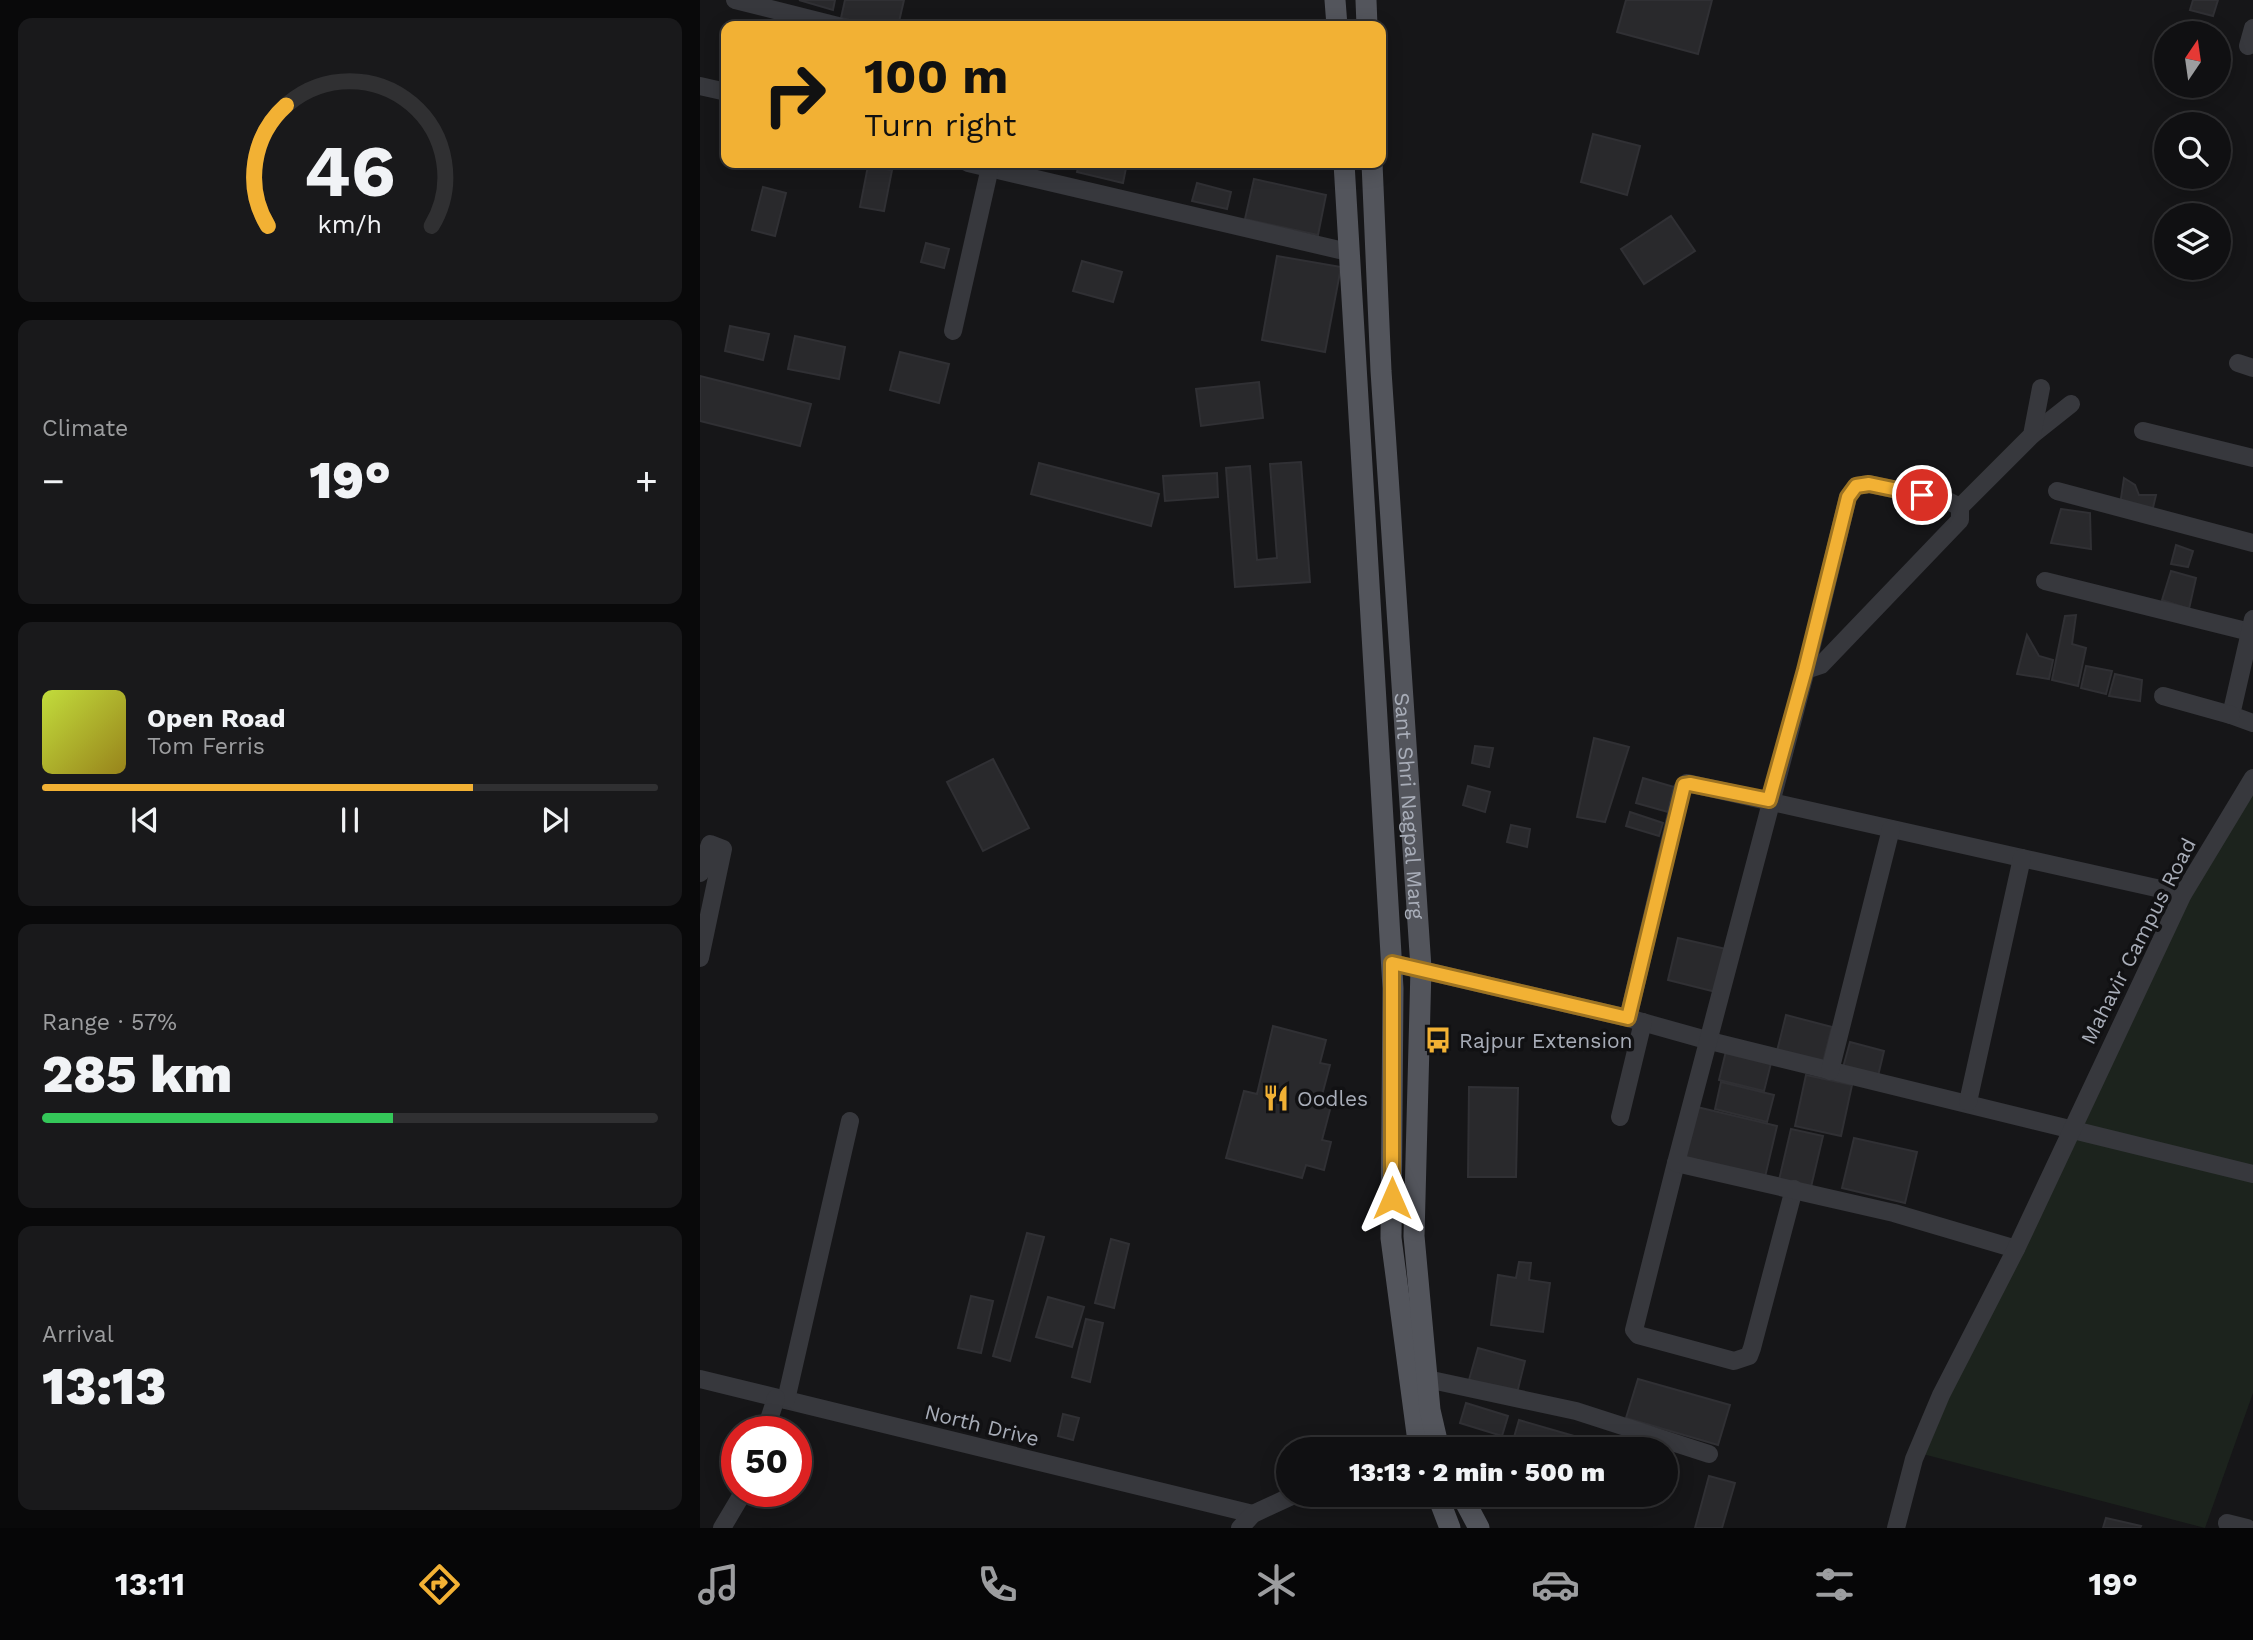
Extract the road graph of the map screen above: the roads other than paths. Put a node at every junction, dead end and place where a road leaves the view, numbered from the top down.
1 (735, 0) edge
2 (1335, 0) edge
3 (1366, 0) edge
4 (818, 21) edge
5 (1337, 21) edge
6 (1367, 21) edge
7 (2253, 28) edge
8 (2248, 46) dead end
9 (700, 86) edge
10 (721, 91) edge
11 (990, 168) edge
12 (1003, 168) edge
13 (1344, 168) edge
14 (1372, 168) edge
15 (1348, 252) junction
16 (1378, 299) junction
17 (1351, 301) junction
18 (953, 331) dead end
19 (2041, 388) dead end
20 (2071, 404) dead end
21 (2143, 430) dead end
22 (2032, 435) junction
23 (2253, 458) edge
24 (2057, 491) dead end
25 (1960, 507) junction
26 (2253, 543) edge
27 (2045, 581) dead end
28 (2252, 626) edge
29 (1805, 670) junction
30 (2163, 696) dead end
31 (2231, 715) junction
32 (2253, 723) edge
33 (2253, 778) edge
34 (1769, 800) junction
35 (1891, 829) junction
36 (2022, 858) junction
37 (700, 873) edge
38 (2183, 894) junction
39 (700, 958) edge
40 (1392, 963) junction
41 (1420, 968) junction
42 (1636, 1020) junction
43 (1710, 1041) junction
44 (1830, 1070) junction
45 (1968, 1102) junction
46 (1620, 1117) dead end
47 (850, 1121) dead end
48 (2071, 1129) junction
49 (1676, 1163) junction
50 (2253, 1174) edge
51 (1794, 1189) junction
52 (2016, 1249) junction
53 (700, 1379) edge
54 (1427, 1379) junction
55 (781, 1399) junction
56 (773, 1416) edge
57 (1430, 1437) edge
58 (1431, 1437) edge
59 (1709, 1454) dead end
60 (1276, 1503) edge
61 (734, 1507) edge
62 (1442, 1507) edge
63 (1468, 1507) edge
64 (1253, 1514) junction
65 (2227, 1523) dead end
66 (722, 1528) edge
67 (1240, 1528) edge
68 (1450, 1528) edge
69 (1479, 1528) edge
70 (1896, 1528) edge
71 (2247, 1528) edge

1 - 4 street
2 - 5 main road
3 - 6 main road
7 - 8 street
9 - 10 street
11 - 18 street
12 - 15 street
13 - 15 main road, Sant Shri Nagpal Marg
14 - 16 main road, Sant Shri Nagpal Marg
15 - 17 main road, Sant Shri Nagpal Marg
16 - 17 main road
16 - 41 main road, Sant Shri Nagpal Marg
17 - 40 main road, Sant Shri Nagpal Marg
19 - 22 street
20 - 22 street
21 - 23 street
22 - 25 street
24 - 26 street
25 - 29 street
25 - 29 street
27 - 28 street
28 - 31 street
29 - 34 street
30 - 31 street
31 - 32 street
33 - 38 street, Mahavir Campus Road
34 - 35 street
34 - 42 street
34 - 43 street
35 - 36 street
35 - 44 street
36 - 38 street
36 - 45 street
37 - 39 street
38 - 48 street, Mahavir Campus Road
40 - 41 street
40 - 57 main road, Sant Shri Nagpal Marg
41 - 42 street
41 - 54 main road, Sant Shri Nagpal Marg
42 - 43 street
42 - 46 street
43 - 44 street
43 - 49 street
44 - 45 street
45 - 48 street
47 - 55 street
48 - 50 street
48 - 52 street, Mahavir Campus Road
49 - 51 street
49 - 51 street
51 - 52 street
52 - 70 street, Mahavir Campus Road
53 - 55 street, North Drive
54 - 58 main road, Sant Shri Nagpal Marg
54 - 59 street
55 - 56 street
55 - 64 street, North Drive
60 - 64 street
61 - 66 street
62 - 68 main road
63 - 69 main road
64 - 67 street
65 - 71 street

